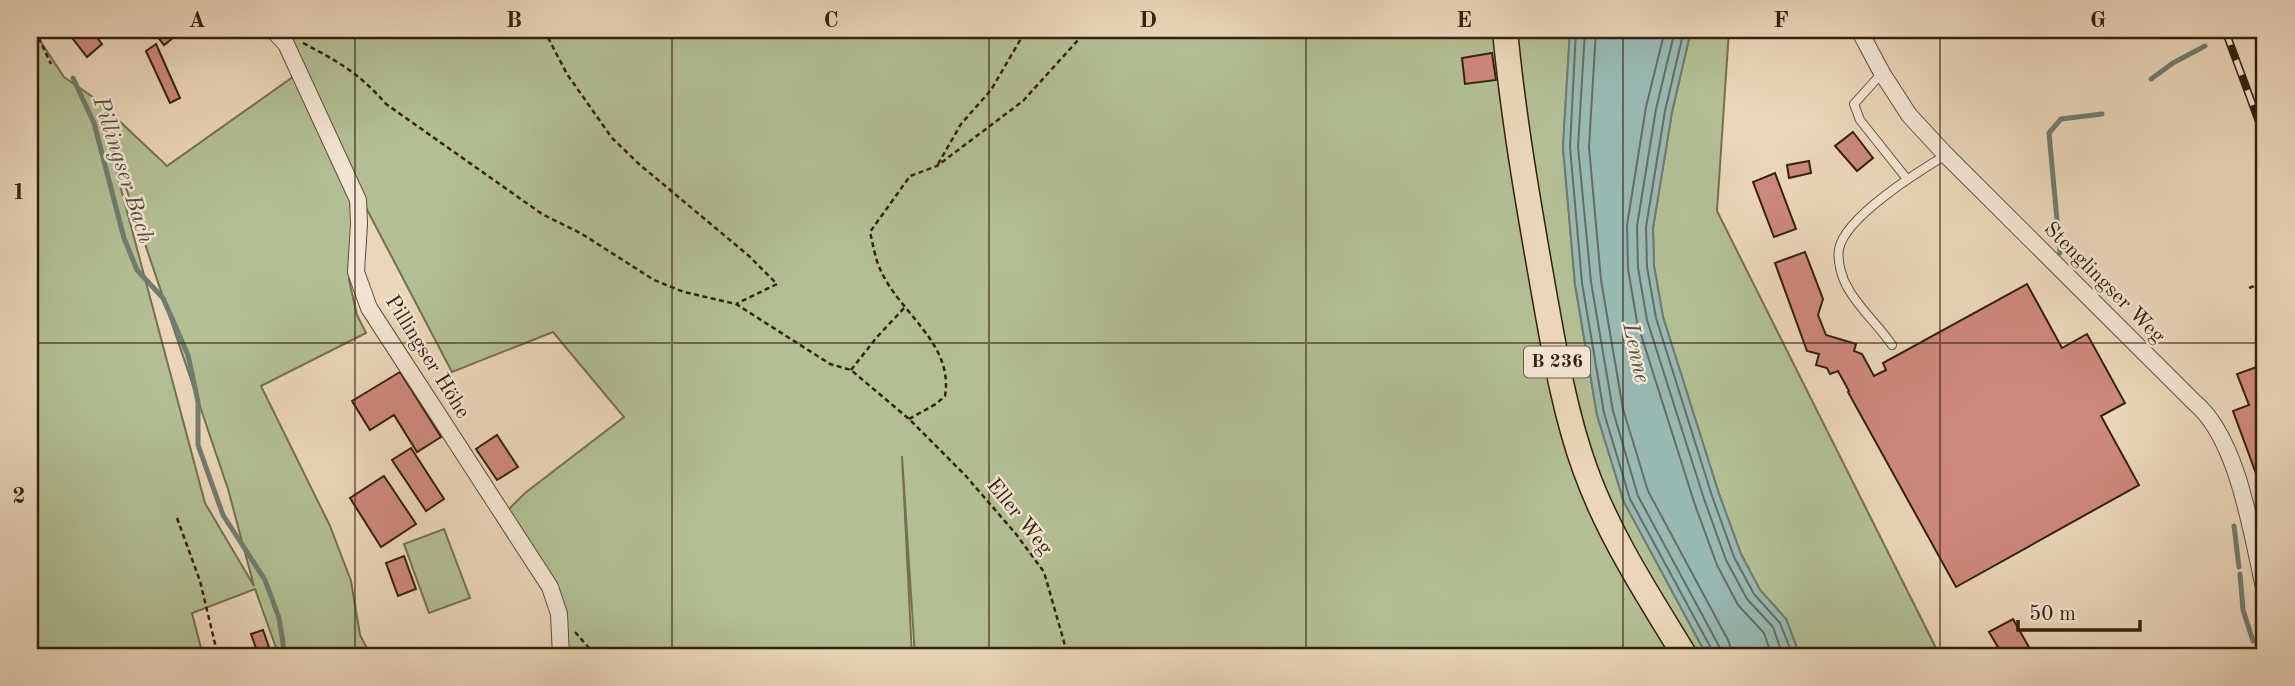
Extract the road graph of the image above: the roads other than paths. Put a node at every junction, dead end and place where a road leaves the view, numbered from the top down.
1 (273, 30) edge
2 (1859, 30) edge
3 (1505, 36) edge
4 (1882, 73) junction
5 (1946, 155) junction
6 (1907, 179) junction
7 (1892, 345) dead end
8 (2265, 592) edge
9 (561, 656) edge
10 (1685, 656) edge

1 - 9 street, Pillingser Höhe
2 - 4 street, Stenglingser Weg
3 - 10 main road, B 236
4 - 5 street, Stenglingser Weg
4 - 6 lane
5 - 6 lane
5 - 8 street, Stenglingser Weg
6 - 7 lane

